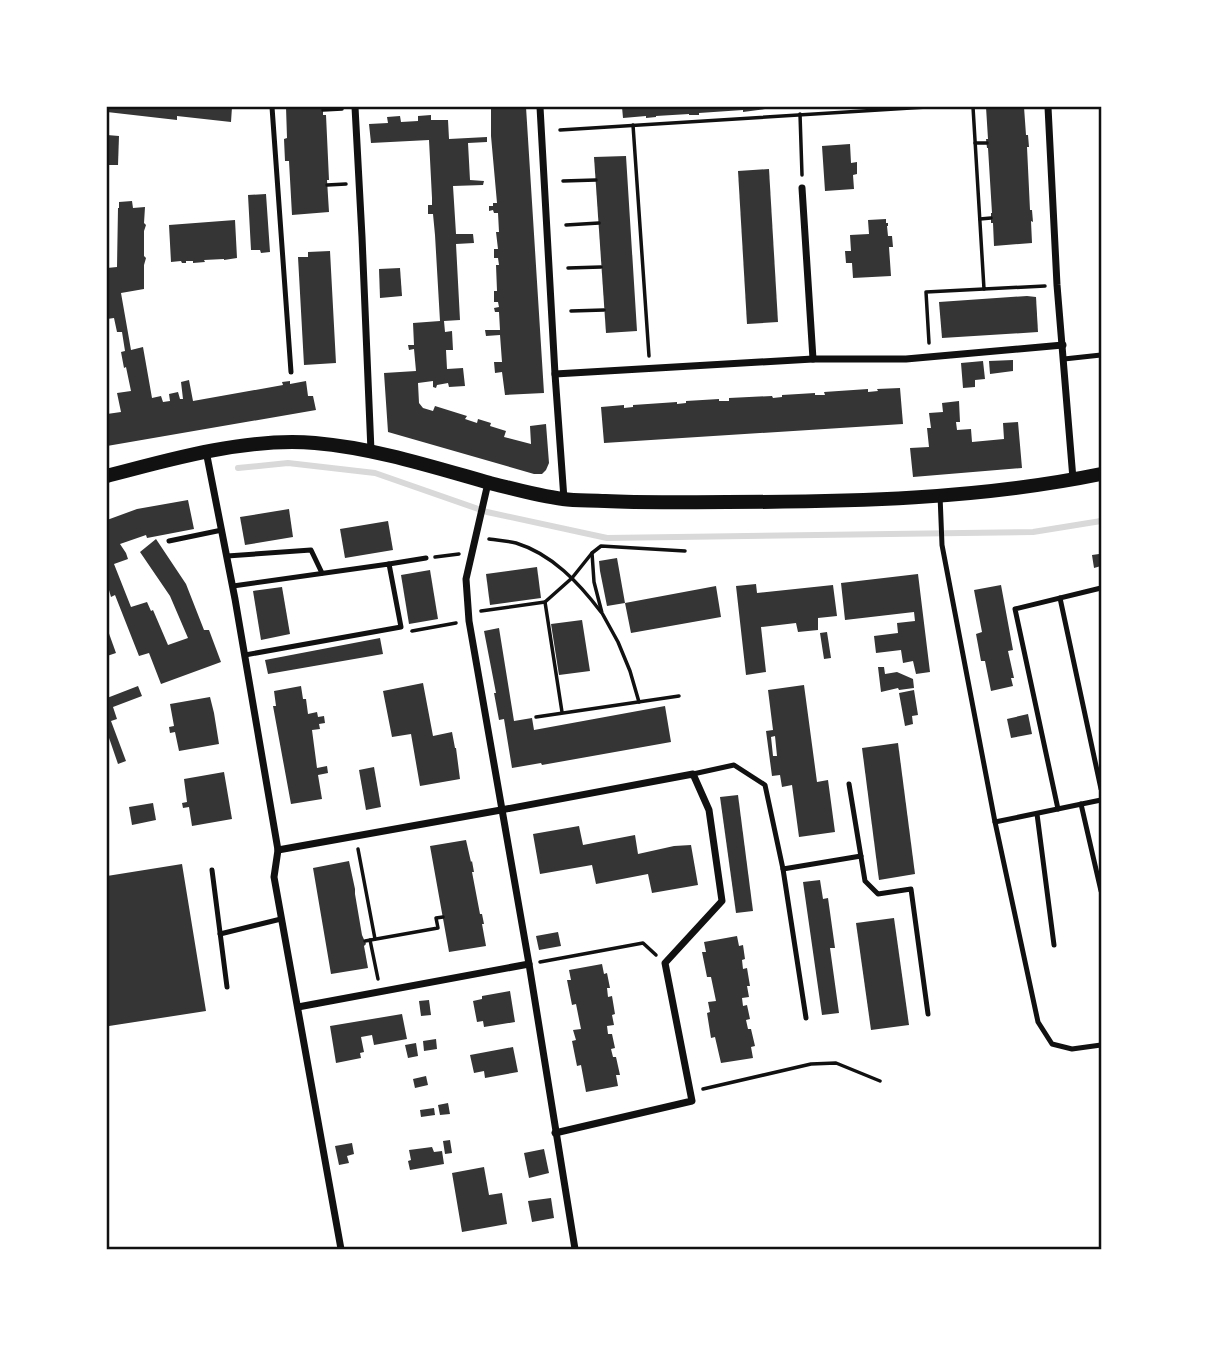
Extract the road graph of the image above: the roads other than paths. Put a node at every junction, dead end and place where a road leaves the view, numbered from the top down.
1 (272, 107) edge
2 (355, 107) edge
3 (540, 107) edge
4 (1048, 107) edge
5 (802, 188) road end
6 (1063, 345) junction
7 (1101, 355) edge
8 (813, 359) junction
9 (1064, 359) junction
10 (291, 372) dead end
11 (555, 374) junction
12 (206, 452) junction
13 (371, 452) junction
14 (1101, 474) edge
15 (107, 476) edge
16 (1073, 480) junction
17 (489, 482) junction
18 (940, 495) junction
19 (565, 499) junction
20 (222, 530) junction
21 (169, 541) dead end
22 (227, 556) junction
23 (426, 558) road end
24 (389, 564) junction
25 (322, 573) junction
26 (233, 586) junction
27 (1101, 588) edge
28 (1060, 598) junction
29 (245, 655) junction
30 (693, 774) junction
31 (849, 784) dead end
32 (1101, 789) edge
33 (1101, 800) edge
34 (1081, 804) junction
35 (1058, 809) junction
36 (501, 810) junction
37 (1037, 814) junction
38 (995, 822) junction
39 (278, 850) junction
40 (861, 856) junction
41 (783, 869) junction
42 (212, 870) dead end
43 (1101, 891) edge
44 (281, 919) junction
45 (220, 934) junction
46 (1054, 945) dead end
47 (529, 964) junction
48 (227, 987) dead end
49 (298, 1007) junction
50 (928, 1014) dead end
51 (806, 1018) dead end
52 (1101, 1045) edge
53 (555, 1133) junction
54 (341, 1249) edge
55 (575, 1249) edge

1 - 10 lane
2 - 13 street
3 - 11 street
4 - 6 street
5 - 8 street
6 - 8 street
6 - 9 street
7 - 9 lane
8 - 11 street
9 - 16 street
11 - 19 street
12 - 13 main road
12 - 15 main road
12 - 20 street
13 - 17 main road
14 - 16 main road
16 - 18 main road
17 - 19 main road
17 - 36 street
18 - 19 main road
18 - 38 lane
20 - 21 lane
20 - 22 street
22 - 25 lane
22 - 26 street
23 - 24 lane
24 - 25 lane
24 - 29 lane
25 - 26 lane
26 - 29 street
27 - 28 lane
28 - 32 lane
28 - 35 lane
29 - 39 street
30 - 36 street
30 - 41 lane
30 - 53 street
31 - 40 lane
33 - 34 lane
34 - 35 lane
34 - 43 lane
35 - 37 lane
36 - 39 street
36 - 47 street
37 - 38 lane
37 - 46 lane
38 - 52 lane
39 - 44 street
40 - 41 lane
40 - 50 lane
41 - 51 lane
42 - 45 lane
44 - 45 lane
44 - 49 street
45 - 48 lane
47 - 49 street
47 - 53 street
49 - 54 street
53 - 55 street

